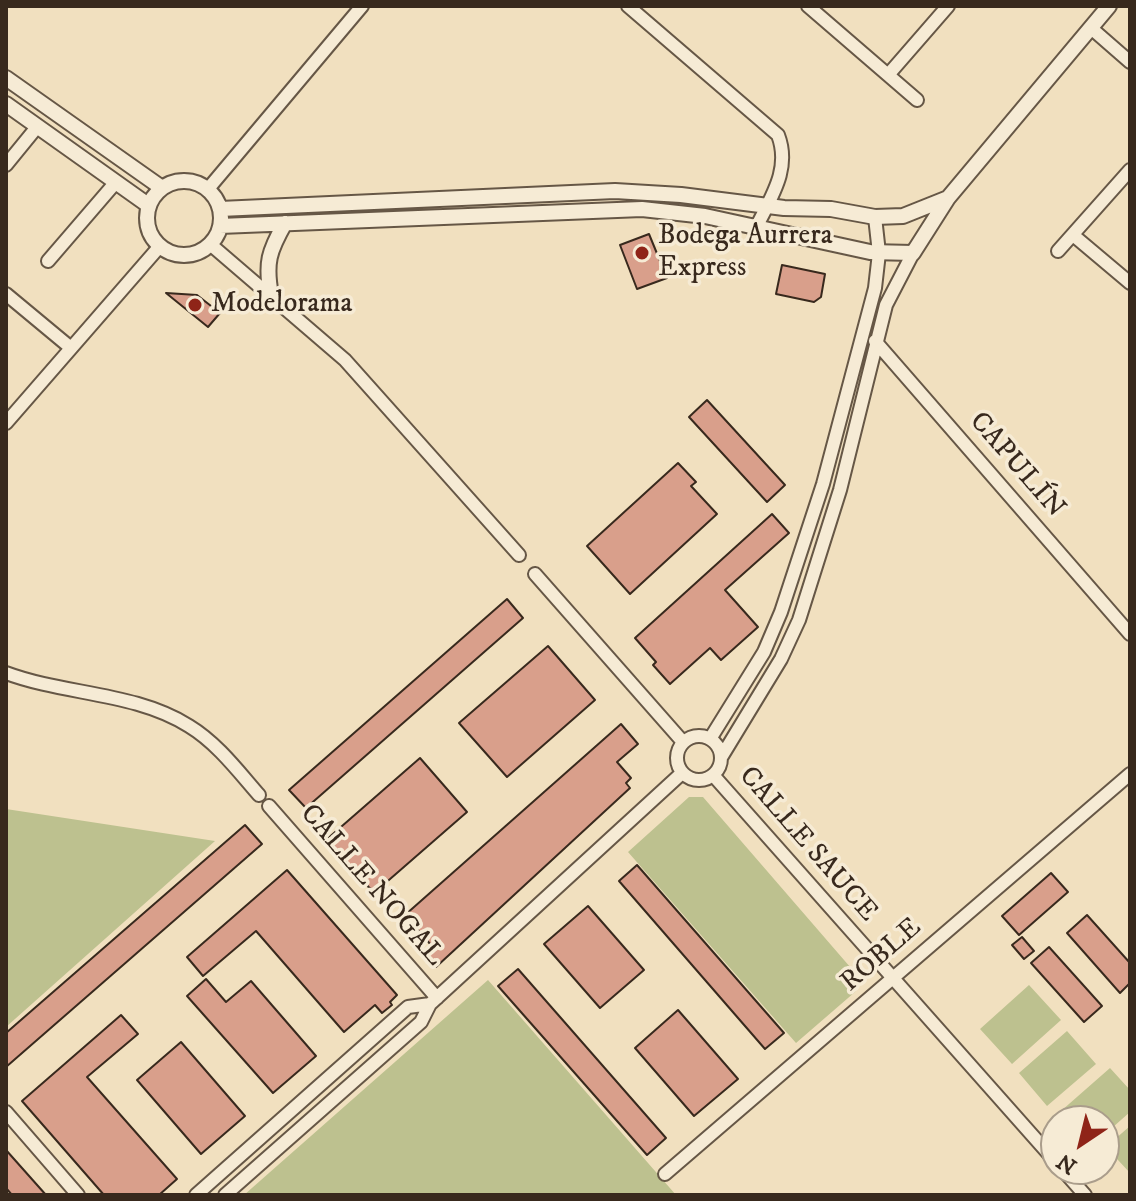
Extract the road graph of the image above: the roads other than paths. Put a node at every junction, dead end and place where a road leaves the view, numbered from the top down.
1 (362, 6) edge
2 (628, 6) edge
3 (808, 6) edge
4 (948, 6) edge
5 (1109, 6) edge
6 (1091, 28) junction
7 (1130, 62) edge
8 (888, 75) junction
9 (6, 78) edge
10 (917, 100) dead end
11 (6, 104) edge
12 (37, 127) junction
13 (6, 165) edge
14 (1130, 170) edge
15 (116, 182) junction
16 (162, 188) junction
17 (208, 189) junction
18 (948, 198) junction
19 (148, 205) junction
20 (767, 206) junction
21 (220, 209) junction
22 (803, 209) junction
23 (875, 217) junction
24 (285, 223) junction
25 (220, 226) junction
26 (757, 226) junction
27 (793, 234) junction
28 (1073, 235) junction
29 (210, 244) junction
30 (160, 246) junction
31 (1058, 251) dead end
32 (879, 253) junction
33 (913, 253) junction
34 (48, 261) dead end
35 (1130, 283) edge
36 (6, 294) edge
37 (271, 295) junction
38 (865, 330) junction
39 (877, 344) junction
40 (71, 348) junction
41 (7, 420) edge
42 (519, 555) dead end
43 (535, 574) dead end
44 (1130, 634) edge
45 (6, 673) edge
46 (710, 739) junction
47 (683, 742) junction
48 (722, 756) junction
49 (682, 773) junction
50 (1130, 774) edge
51 (713, 775) junction
52 (259, 795) dead end
53 (269, 806) dead end
54 (893, 978) junction
55 (433, 1001) junction
56 (6, 1112) edge
57 (1040, 1144) edge
58 (665, 1174) dead end
59 (78, 1195) edge
60 (196, 1195) edge
61 (225, 1195) edge

1 - 17 street
2 - 20 street
3 - 8 street
4 - 8 street
5 - 6 street
6 - 7 street
6 - 18 street
8 - 10 street
9 - 16 street
11 - 12 street
12 - 13 street
12 - 15 street
14 - 28 street
15 - 19 street
15 - 34 street
16 - 17 street
16 - 19 street
17 - 21 street
18 - 23 street
18 - 33 street
19 - 30 street
20 - 21 street
20 - 22 street
20 - 26 street
21 - 25 street
22 - 23 street
22 - 27 street
23 - 32 street
24 - 25 street
24 - 26 street
24 - 37 street
25 - 29 street
26 - 27 street
27 - 32 street
28 - 31 street
28 - 35 street
29 - 30 street
29 - 37 street
30 - 40 street
32 - 33 street
32 - 38 street
33 - 39 street
36 - 40 street
37 - 42 street
38 - 39 street, CAPULÍN
38 - 46 street
39 - 44 street, CAPULÍN
39 - 48 street
40 - 41 street
43 - 47 street
45 - 52 street
46 - 47 street
46 - 48 street
47 - 49 street
48 - 51 street
49 - 51 street
49 - 55 street
50 - 54 street, ROBLE
51 - 54 street, CALLE SAUCE
53 - 55 street, CALLE NOGAL
54 - 57 street, CALLE SAUCE
54 - 58 street, ROBLE
55 - 60 street
55 - 61 street
56 - 59 street

